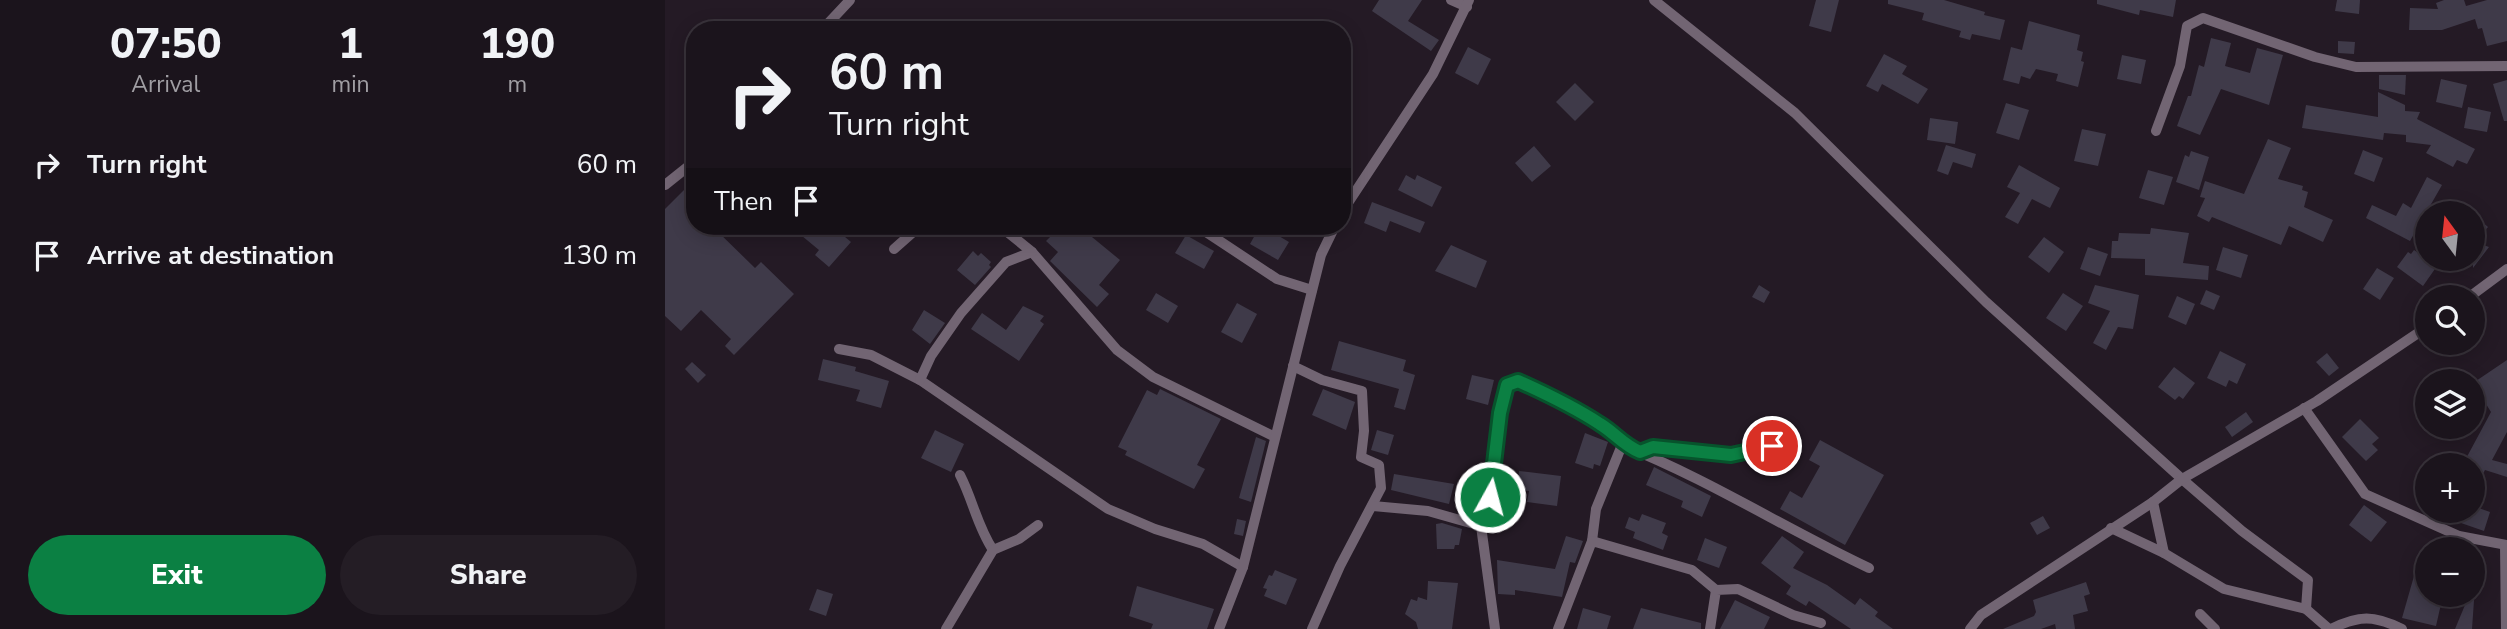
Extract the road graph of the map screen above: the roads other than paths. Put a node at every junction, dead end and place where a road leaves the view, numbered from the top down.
1 (850, 0) edge
2 (1451, 0) edge
3 (1654, 0) edge
4 (1468, 4) edge
5 (830, 21) edge
6 (2507, 66) edge
7 (2157, 131) dead end
8 (686, 168) edge
9 (665, 185) edge
10 (1351, 194) edge
11 (910, 235) edge
12 (1011, 235) edge
13 (1210, 235) edge
14 (1331, 235) edge
15 (894, 249) dead end
16 (1032, 252) junction
17 (2507, 269) edge
18 (2485, 285) edge
19 (1312, 290) junction
20 (2415, 335) edge
21 (839, 349) dead end
22 (1293, 366) junction
23 (920, 380) junction
24 (2304, 408) junction
25 (1275, 437) junction
26 (1622, 445) junction
27 (1772, 446) dead end
28 (1640, 452) junction
29 (960, 475) dead end
30 (2182, 479) junction
31 (2153, 502) junction
32 (1373, 506) junction
33 (1038, 525) dead end
34 (1481, 526) junction
35 (2111, 528) junction
36 (1593, 541) junction
37 (2506, 545) edge
38 (993, 550) junction
39 (2164, 553) junction
40 (1243, 567) junction
41 (1869, 568) dead end
42 (1716, 590) junction
43 (2306, 609) junction
44 (2200, 614) dead end
45 (1821, 623) dead end
46 (1974, 628) edge
47 (946, 629) edge
48 (1219, 629) edge
49 (1313, 629) edge
50 (1495, 629) edge
51 (1559, 629) edge
52 (1710, 629) edge
53 (2215, 629) edge
54 (2330, 629) edge
55 (2402, 629) edge
56 (2506, 629) edge

1 - 5 street
2 - 4 street
3 - 30 street
4 - 10 street
6 - 7 street
8 - 9 street
11 - 15 street
12 - 16 street
13 - 19 street
14 - 19 street
16 - 23 street
16 - 25 street
17 - 18 street
19 - 22 street
20 - 24 street
21 - 23 street
22 - 25 street
22 - 32 street
23 - 40 street
24 - 30 street
24 - 37 street
25 - 40 street
26 - 28 street
26 - 34 street
26 - 36 street
27 - 28 street
28 - 41 street
29 - 38 street
30 - 31 street
30 - 43 street
31 - 35 street
31 - 39 street
32 - 34 street
32 - 49 street
33 - 38 street
34 - 50 street
35 - 39 street
35 - 46 street
36 - 42 street
36 - 51 street
37 - 56 street
38 - 47 street
39 - 43 street
40 - 48 street
42 - 45 street
42 - 52 street
43 - 54 street
44 - 53 street
54 - 55 street

